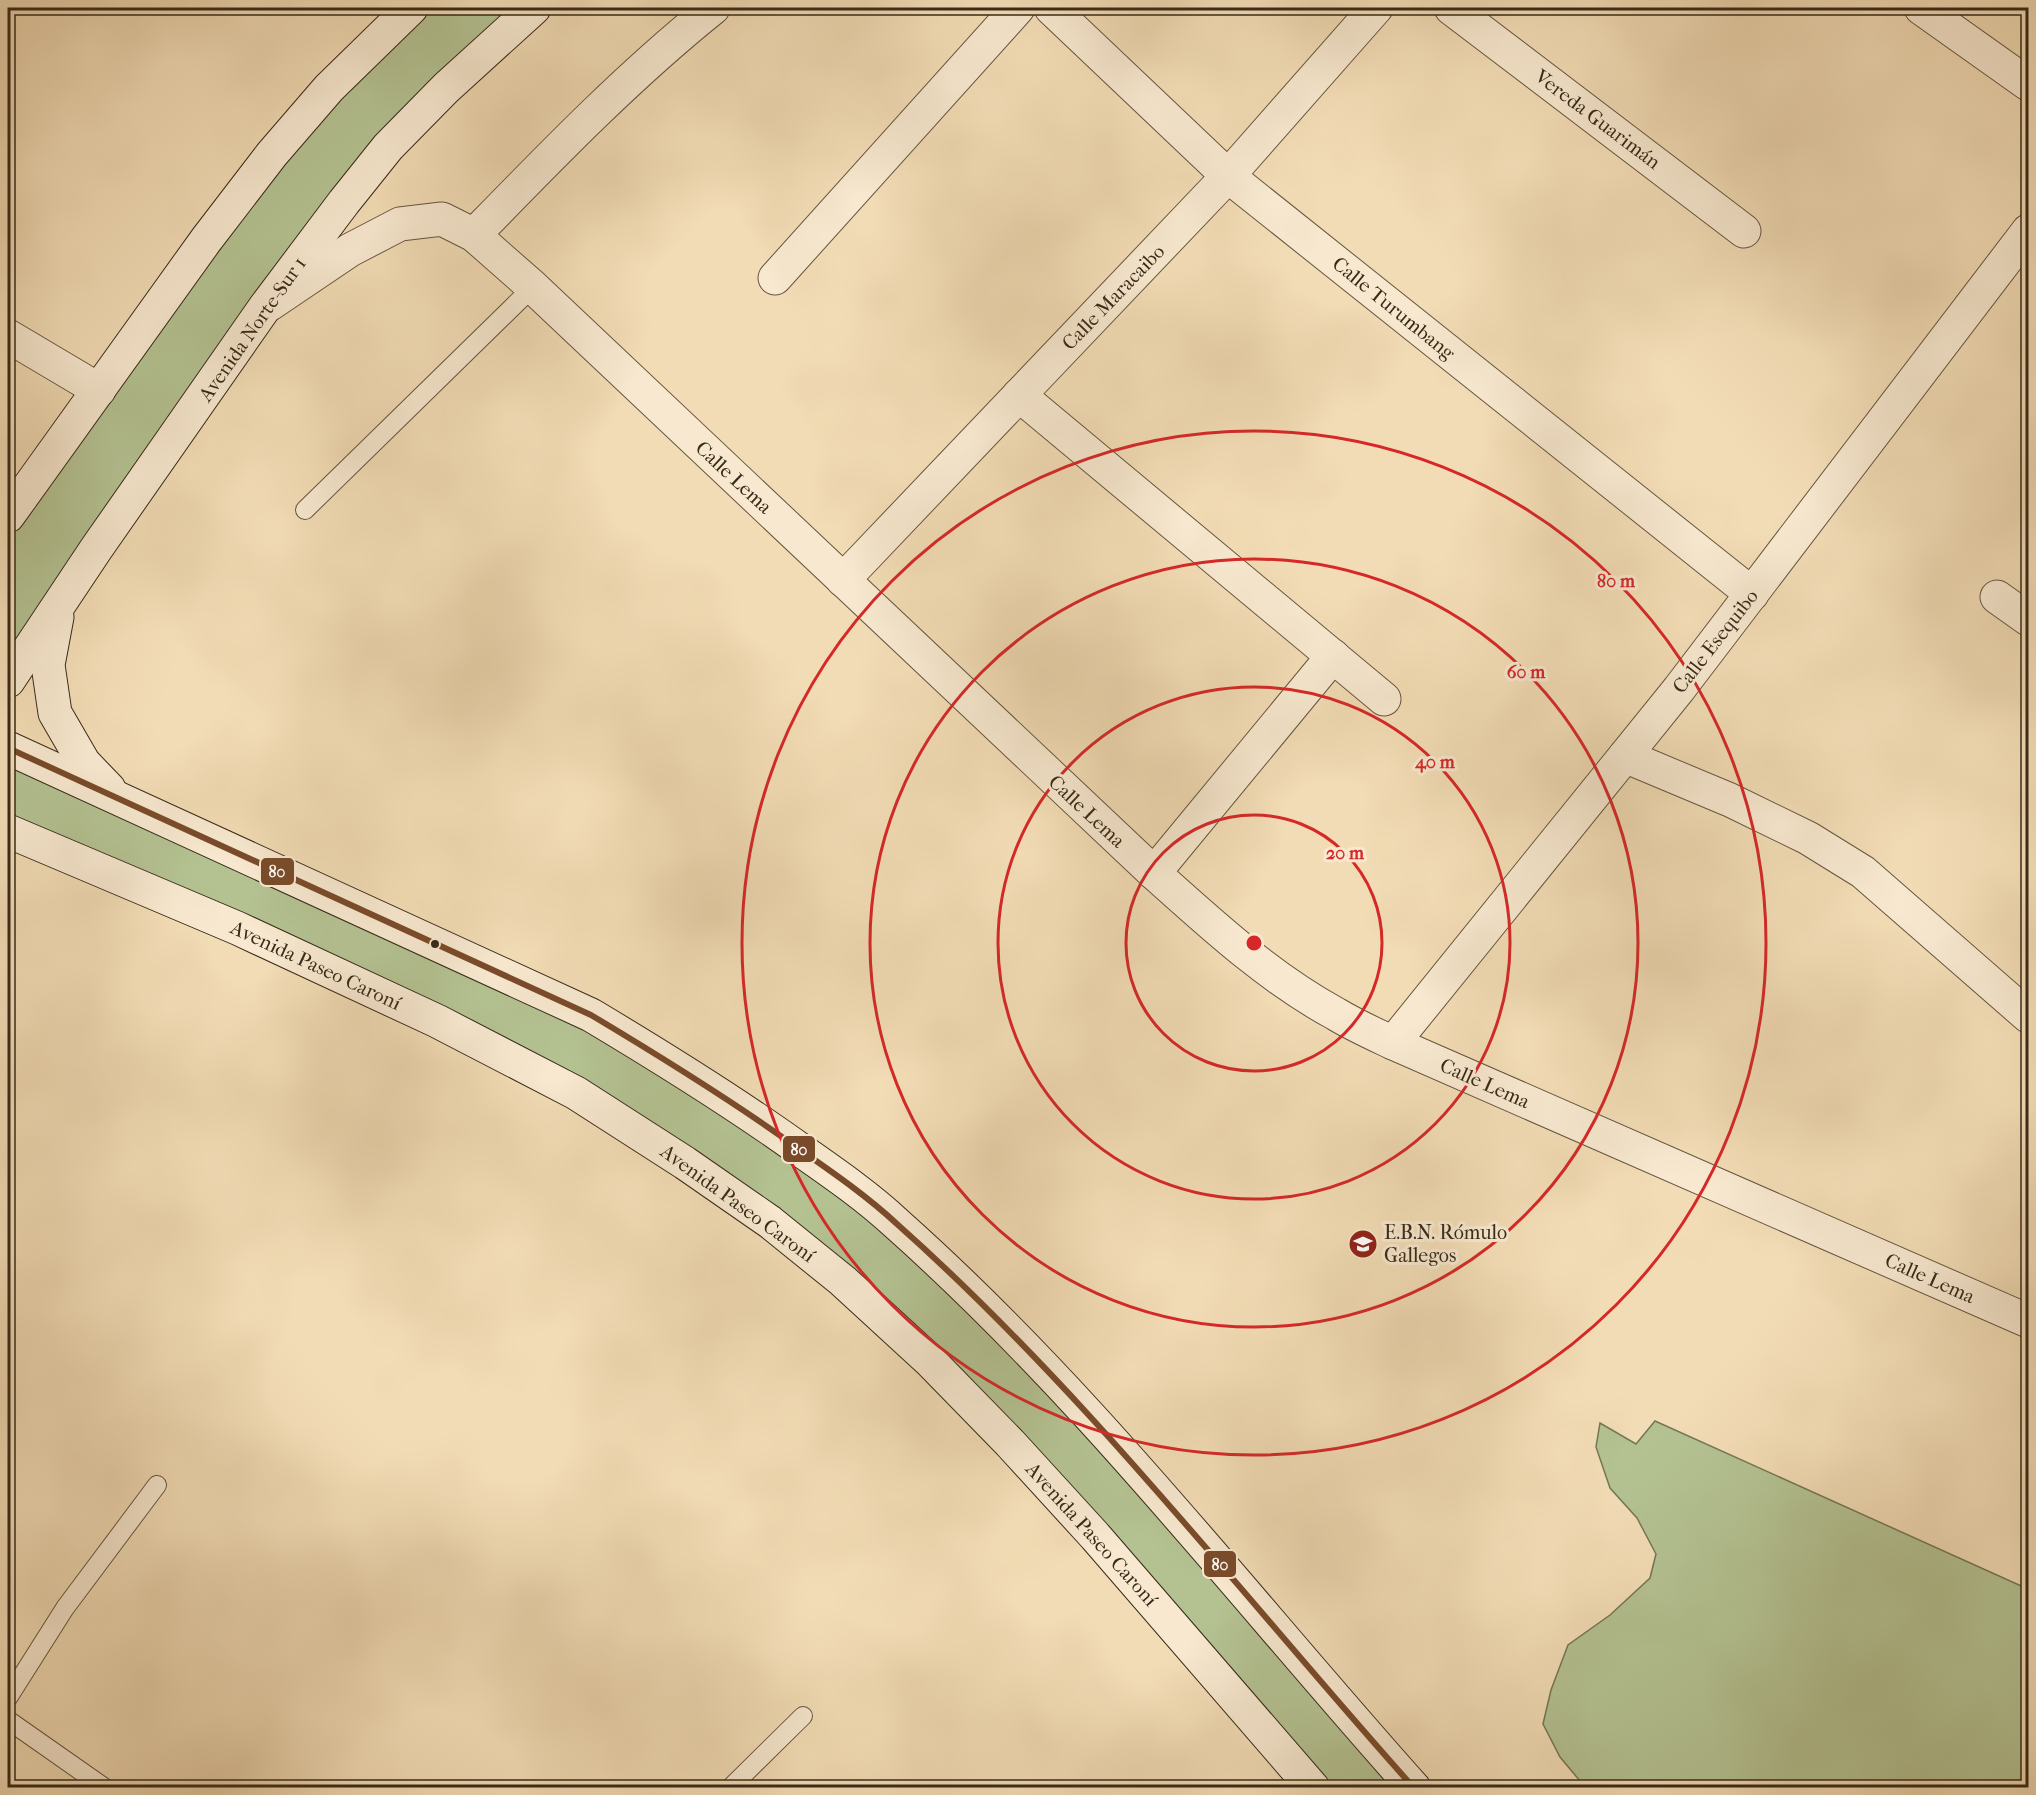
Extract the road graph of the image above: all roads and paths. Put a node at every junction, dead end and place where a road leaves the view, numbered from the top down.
1 (411, 8) edge
2 (534, 8) edge
3 (713, 8) edge
4 (1018, 8) edge
5 (1051, 8) edge
6 (1376, 8) edge
7 (1451, 8) edge
8 (1921, 8) edge
9 (2028, 84) edge
10 (1228, 176) junction
11 (1744, 231) dead end
12 (2028, 231) edge
13 (474, 235) junction
14 (775, 278) dead end
15 (532, 287) junction
16 (265, 308) junction
17 (8, 336) edge
18 (99, 390) junction
19 (1019, 395) junction
20 (305, 510) dead end
21 (8, 516) edge
22 (843, 580) junction
23 (1752, 594) junction
24 (1997, 597) dead end
25 (60, 603) junction
26 (2028, 619) edge
27 (1333, 656) junction
28 (8, 681) edge
29 (1384, 699) dead end
30 (8, 748) edge
31 (1624, 756) junction
32 (119, 799) junction
33 (8, 831) edge
34 (1154, 873) junction
35 (2028, 1016) edge
36 (1393, 1043) junction
37 (2028, 1321) edge
38 (158, 1485) dead end
39 (8, 1698) edge
40 (803, 1716) dead end
41 (8, 1720) edge
42 (105, 1788) edge
43 (730, 1788) edge
44 (1313, 1788) edge
45 (1414, 1788) edge

1 - 18 street
2 - 16 street, Avenida Norte-Sur 1
3 - 13 street
4 - 14 street
5 - 10 street, Calle Turumbang
6 - 10 street, Calle Maracaibo
7 - 11 street, Vereda Guarimán
8 - 9 street
10 - 19 street, Calle Maracaibo
10 - 23 street, Calle Turumbang
12 - 23 street, Calle Esequibo
13 - 15 street, Calle Lema
13 - 16 street, Calle Lema
15 - 20 lane
15 - 22 street, Calle Lema
16 - 25 street, Avenida Norte-Sur 1
17 - 18 street
18 - 21 street
19 - 22 street, Calle Maracaibo
19 - 27 street
22 - 34 street, Calle Lema
23 - 31 street, Calle Esequibo
24 - 26 street
25 - 28 street, Avenida Norte-Sur 1
25 - 32 street
27 - 29 street
27 - 34 street
30 - 32 street
31 - 35 street
31 - 36 street, Calle Esequibo
32 - 45 street
33 - 44 street, Avenida Paseo Caroní
34 - 36 street, Calle Lema
36 - 37 street, Calle Lema
38 - 39 lane
40 - 43 lane
41 - 42 lane

